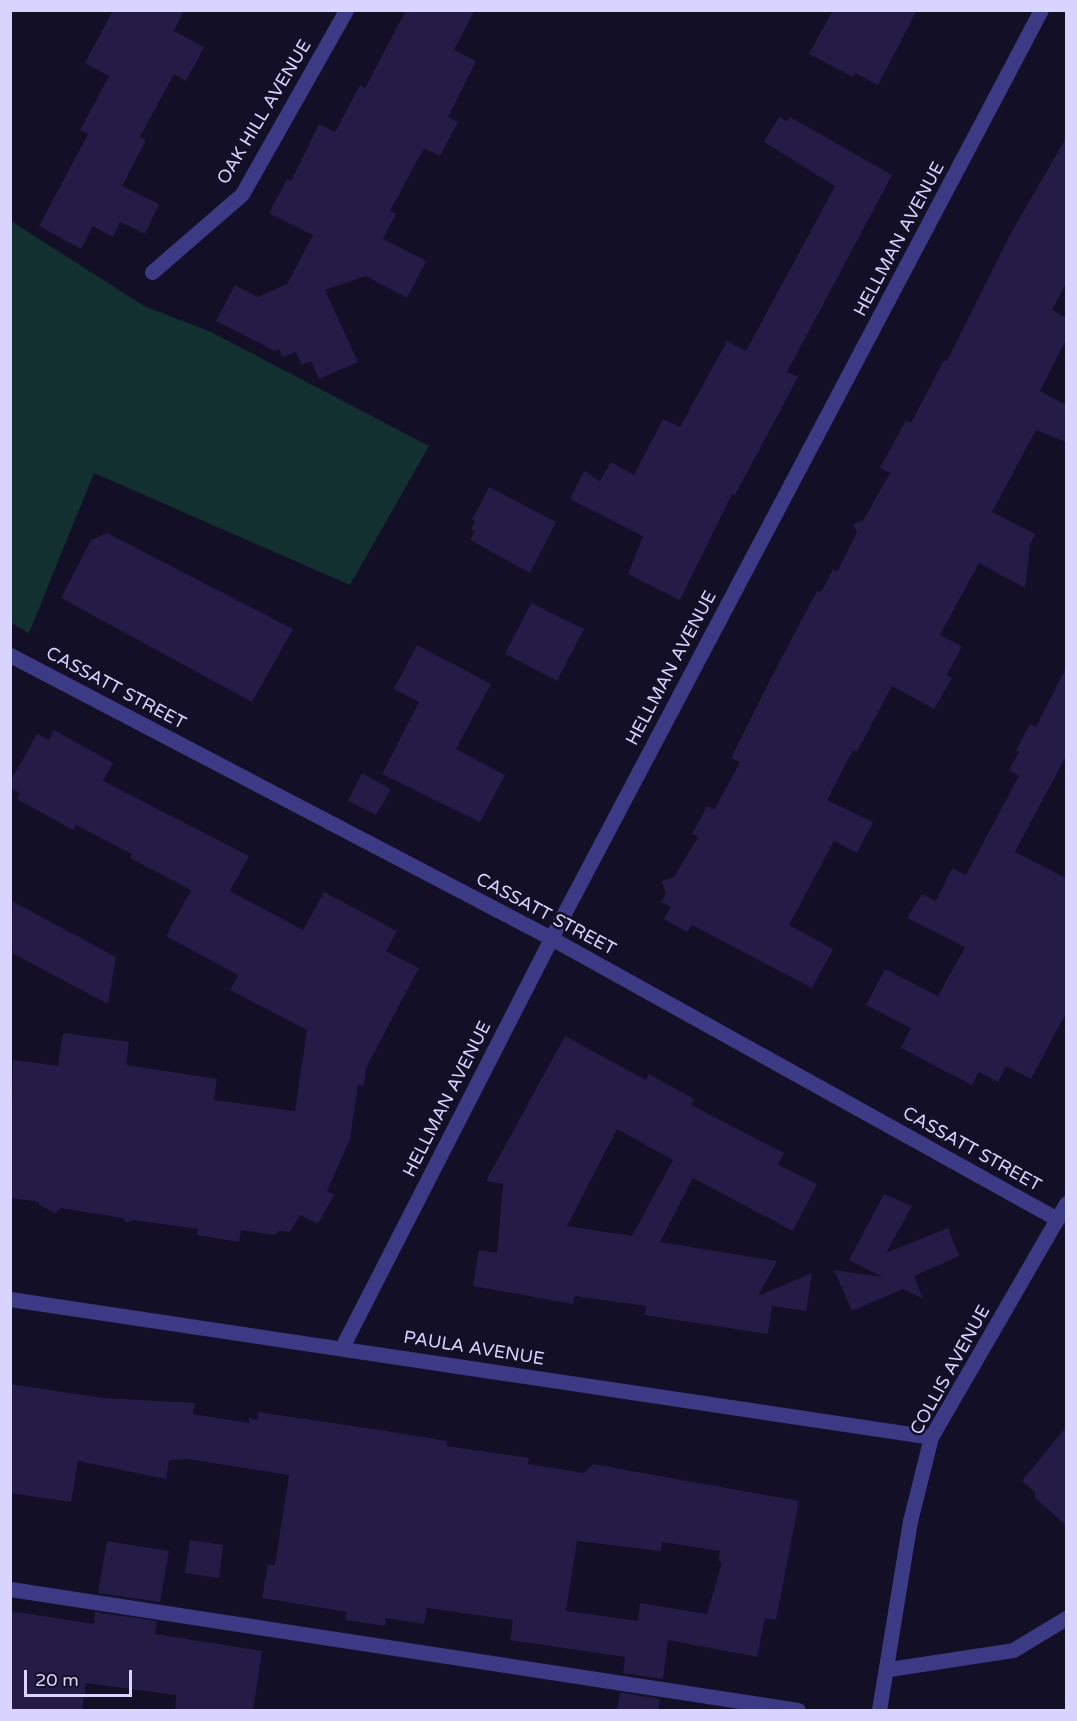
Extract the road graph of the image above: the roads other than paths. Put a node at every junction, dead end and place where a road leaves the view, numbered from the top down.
1 (346, 10) edge
2 (1041, 10) edge
3 (152, 272) dead end
4 (10, 655) edge
5 (551, 938) junction
6 (1066, 1203) edge
7 (1058, 1219) junction
8 (10, 1299) edge
9 (342, 1347) junction
10 (931, 1437) junction
11 (10, 1589) edge
12 (1066, 1617) edge
13 (888, 1669) junction
14 (798, 1710) edge
15 (879, 1710) edge

1 - 3 street, OAK HILL AVENUE
2 - 5 street, HELLMAN AVENUE
4 - 5 street, CASSATT STREET
5 - 7 street, CASSATT STREET
5 - 9 street, HELLMAN AVENUE
6 - 7 street, COLLIS AVENUE
7 - 10 street, COLLIS AVENUE
8 - 9 street, PAULA AVENUE
9 - 10 street, PAULA AVENUE
10 - 13 street, COLLIS AVENUE
11 - 14 street
12 - 13 street
13 - 15 street, COLLIS AVENUE

